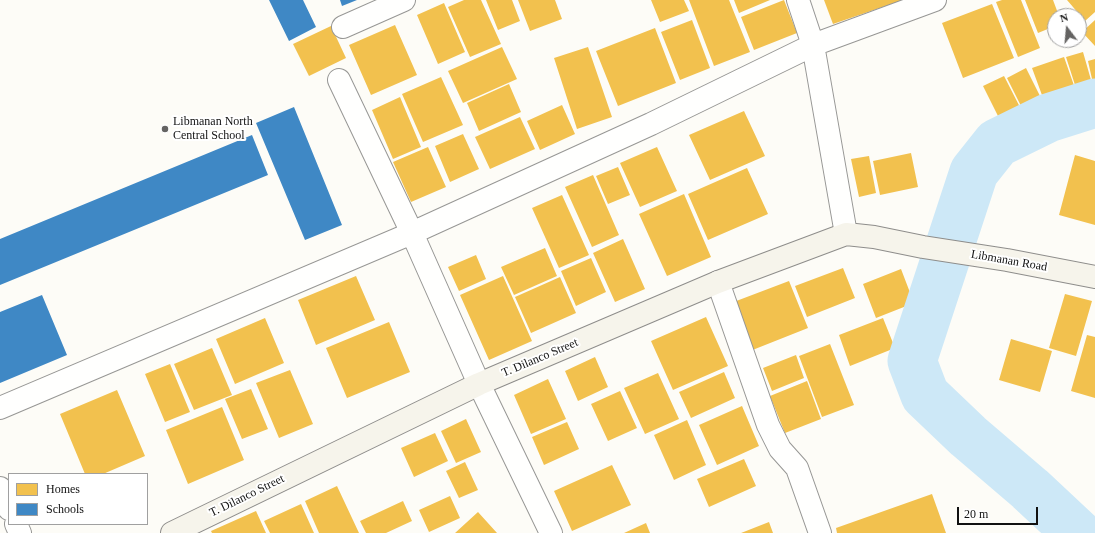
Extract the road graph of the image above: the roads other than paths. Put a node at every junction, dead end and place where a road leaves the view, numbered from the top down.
1 (404, 0) edge
2 (798, 0) edge
3 (935, 0) edge
4 (342, 27) dead end
5 (813, 45) junction
6 (339, 80) dead end
7 (412, 232) junction
8 (846, 234) junction
9 (923, 247) joint
10 (1095, 277) edge
11 (718, 282) junction
12 (479, 384) junction
13 (0, 408) edge
14 (0, 488) edge
15 (8, 507) edge
16 (172, 533) edge
17 (551, 533) edge
18 (820, 533) edge

1 - 4 street
2 - 5 street
3 - 5 street
5 - 7 street
5 - 8 street
6 - 7 street
7 - 12 street
7 - 13 street
8 - 9 main road, T. Dilanco Street
8 - 11 main road, T. Dilanco Street
9 - 10 main road, Libmanan Road
11 - 12 main road, T. Dilanco Street
11 - 18 street
12 - 16 main road, T. Dilanco Street
12 - 17 street
14 - 15 street

